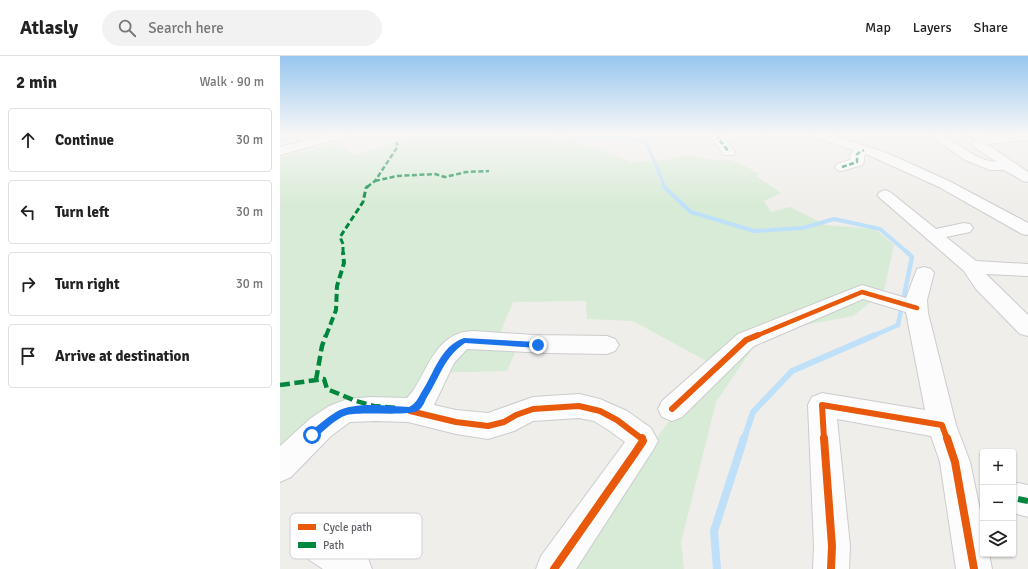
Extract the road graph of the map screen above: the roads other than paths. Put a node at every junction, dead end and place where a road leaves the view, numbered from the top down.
1 (858, 158) edge
2 (884, 158) edge
3 (971, 158) edge
4 (1000, 158) edge
5 (1006, 165) junction
6 (842, 166) dead end
7 (1028, 178) edge
8 (885, 195) dead end
9 (964, 228) dead end
10 (1028, 230) edge
11 (931, 235) junction
12 (971, 267) junction
13 (1028, 270) edge
14 (924, 273) dead end
15 (917, 308) junction
16 (1028, 328) edge
17 (607, 345) dead end
18 (672, 409) dead end
19 (410, 411) junction
20 (942, 425) junction
21 (280, 467) edge
22 (340, 559) edge
23 (354, 569) edge
24 (554, 569) edge
25 (831, 569) edge
26 (974, 569) edge

1 - 6 street
2 - 10 street
3 - 5 street
4 - 5 street
5 - 7 street
8 - 11 street
9 - 11 street
11 - 12 street
12 - 13 street
12 - 16 street
14 - 15 street
15 - 18 street
15 - 20 street
17 - 19 street
19 - 21 street
19 - 24 street
20 - 25 street
20 - 26 street
22 - 23 street

